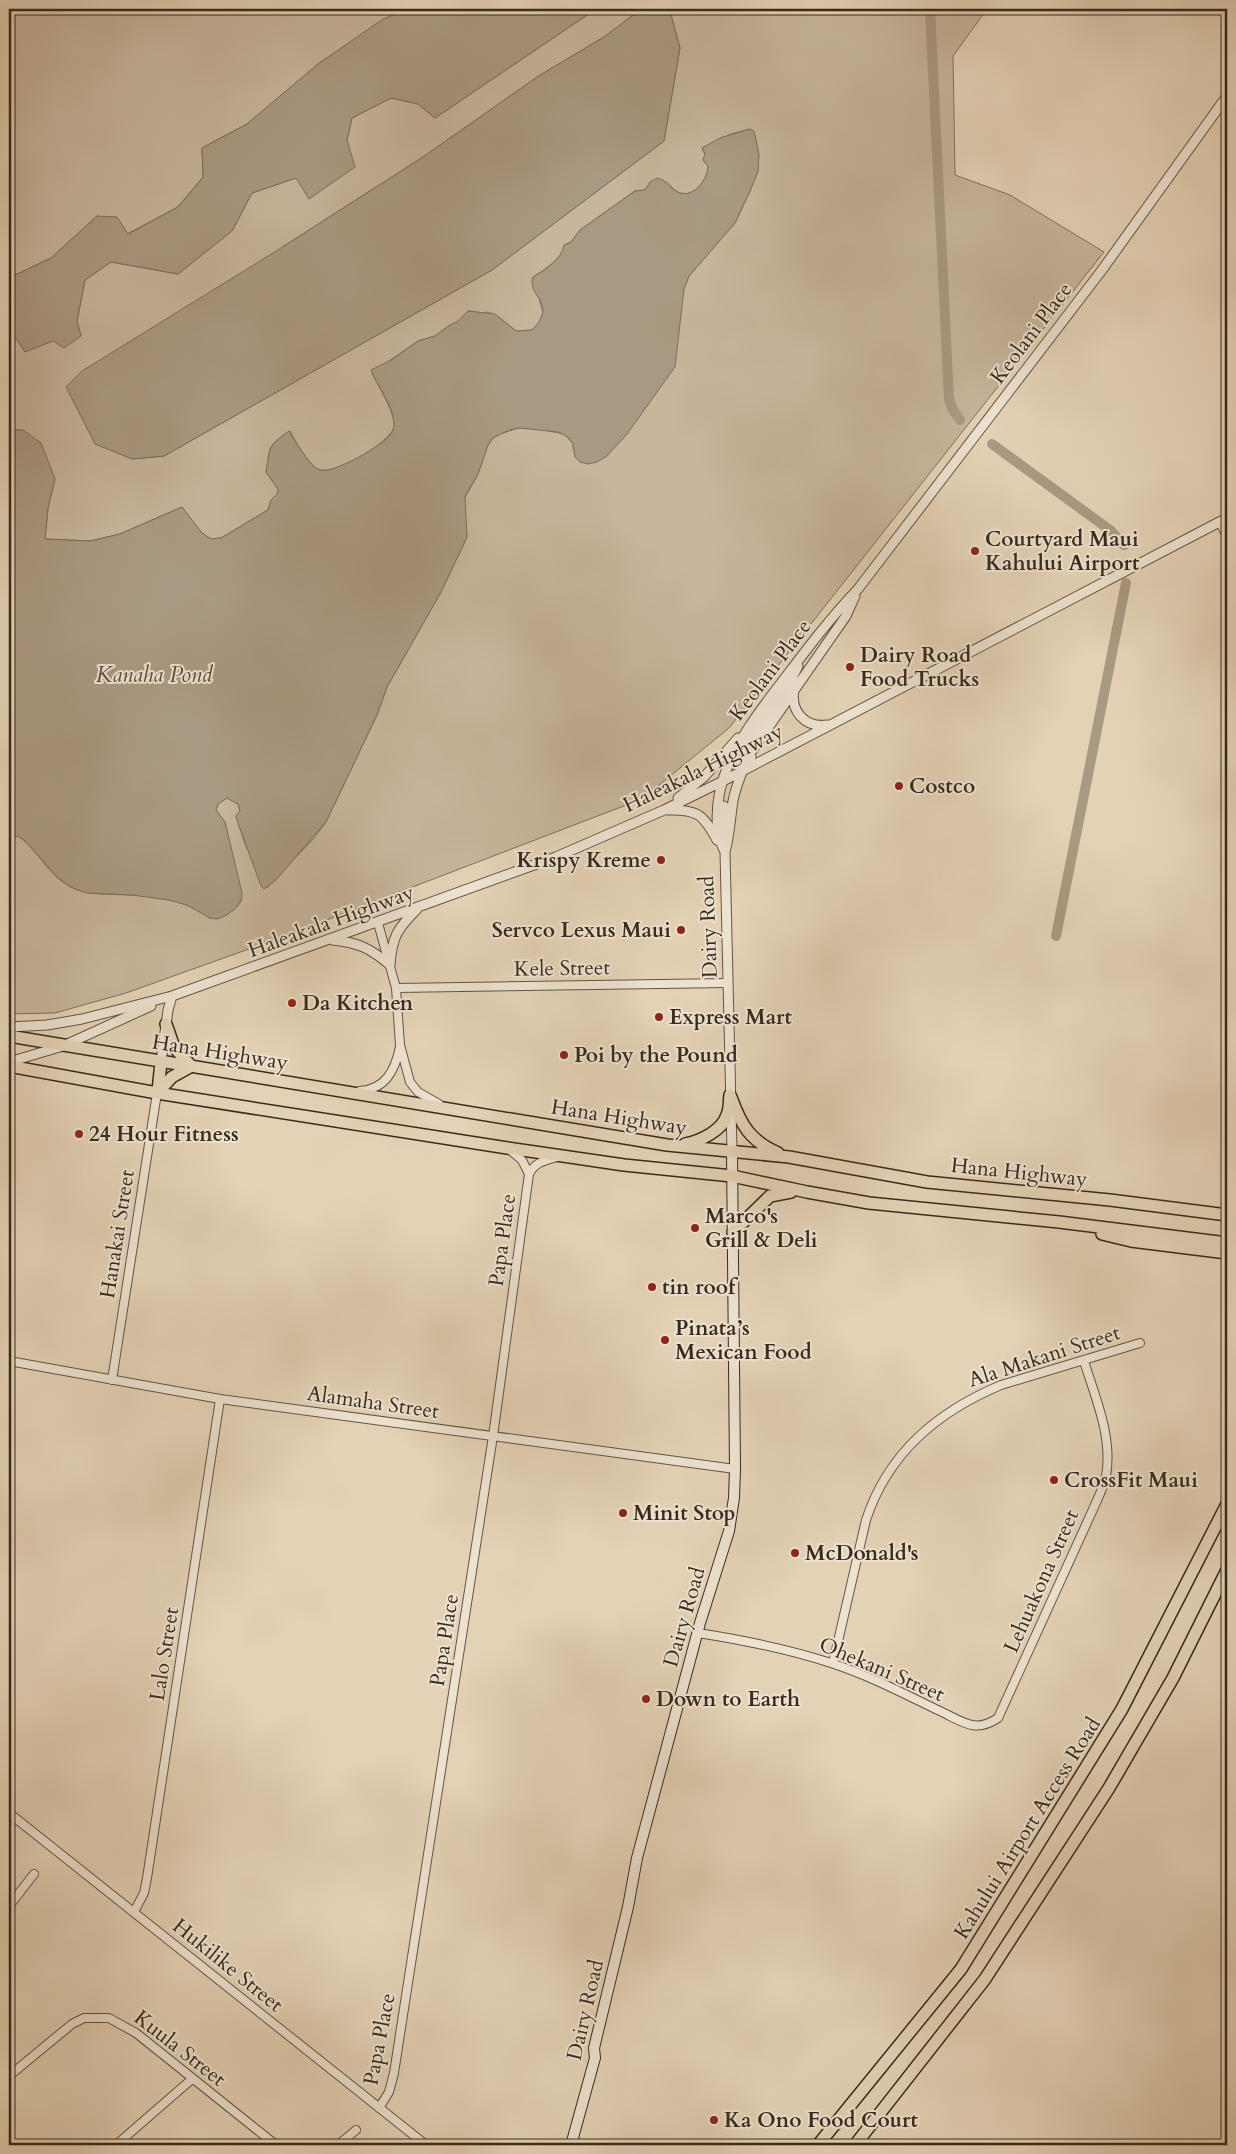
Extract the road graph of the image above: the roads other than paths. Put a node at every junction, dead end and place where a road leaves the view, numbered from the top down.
1 (1227, 96) edge
2 (1224, 520) edge
3 (1227, 537) edge
4 (858, 589) junction
5 (800, 658) junction
6 (796, 686) junction
7 (832, 724) junction
8 (745, 731) junction
9 (752, 759) junction
10 (742, 770) junction
11 (723, 781) junction
12 (664, 810) junction
13 (725, 852) junction
14 (419, 907) junction
15 (378, 922) junction
16 (330, 940) junction
17 (390, 965) junction
18 (728, 983) junction
19 (396, 988) junction
20 (172, 996) junction
21 (166, 1024) junction
22 (9, 1027) edge
23 (9, 1036) edge
24 (400, 1045) junction
25 (62, 1046) junction
26 (9, 1062) edge
27 (161, 1062) junction
28 (9, 1066) edge
29 (191, 1066) junction
30 (353, 1092) junction
31 (157, 1093) junction
32 (730, 1095) junction
33 (448, 1108) junction
34 (667, 1145) junction
35 (502, 1147) junction
36 (732, 1151) junction
37 (561, 1156) junction
38 (789, 1157) junction
39 (528, 1174) junction
40 (732, 1176) junction
41 (807, 1192) junction
42 (1227, 1214) edge
43 (1059, 1222) junction
44 (733, 1232) junction
45 (1227, 1243) edge
46 (1227, 1253) edge
47 (1140, 1343) dead end
48 (9, 1361) edge
49 (1084, 1361) junction
50 (112, 1380) junction
51 (220, 1399) junction
52 (493, 1436) junction
53 (735, 1469) junction
54 (1227, 1504) edge
55 (1227, 1570) edge
56 (698, 1633) junction
57 (833, 1663) junction
58 (992, 1722) joint
59 (9, 1813) edge
60 (34, 1874) dead end
61 (9, 1906) edge
62 (134, 1912) junction
63 (9, 2076) edge
64 (192, 2079) junction
65 (379, 2108) junction
66 (356, 2130) dead end
67 (116, 2145) edge
68 (276, 2145) edge
69 (338, 2145) edge
70 (426, 2145) edge
71 (571, 2145) edge
72 (818, 2145) edge
73 (855, 2145) edge

1 - 4 street, Keolani Place
2 - 3 street
2 - 7 street, Haleakala Highway
4 - 5 street, Keolani Place
4 - 6 street, Keolani Place
5 - 8 street, Keolani Place
5 - 9 street
6 - 7 street
6 - 9 street, Keolani Place
7 - 9 street, Haleakala Highway
8 - 11 street, Keolani Place
8 - 12 street
9 - 10 street, Haleakala Highway
10 - 11 street, Haleakala Highway
10 - 13 street, Dairy Road
11 - 12 street, Haleakala Highway
11 - 13 street, Dairy Road
12 - 13 street
12 - 14 street, Haleakala Highway
13 - 18 street, Dairy Road
14 - 15 street, Haleakala Highway
14 - 17 street
15 - 16 street, Haleakala Highway
15 - 17 street
16 - 17 street
16 - 20 street, Haleakala Highway
17 - 19 street
18 - 19 street, Kele Street
18 - 32 street, Dairy Road
19 - 24 street
20 - 21 street
20 - 22 street, Haleakala Highway
20 - 25 street, Haleakala Highway
21 - 27 street
21 - 29 main road
23 - 25 main road, Hana Highway
24 - 30 street
24 - 33 street
25 - 26 street, Haleakala Highway
25 - 27 main road, Hana Highway
27 - 29 main road, Hana Highway
27 - 31 main road
28 - 31 main road, Hana Highway
29 - 30 main road, Hana Highway
29 - 31 main road
30 - 33 main road, Hana Highway
31 - 35 main road, Hana Highway
31 - 50 street, Hanakai Street
32 - 34 main road
32 - 36 street, Dairy Road
32 - 38 main road
33 - 34 main road, Hana Highway
34 - 36 main road, Hana Highway
35 - 37 main road, Hana Highway
35 - 39 street, Papa Place
36 - 38 main road, Hana Highway
36 - 40 main road, Dairy Road
37 - 39 street, Papa Place
37 - 40 main road, Hana Highway
38 - 42 main road, Hana Highway
39 - 52 street, Papa Place
40 - 41 main road, Hana Highway
40 - 44 main road, Dairy Road
41 - 43 main road, Hana Highway
41 - 44 main road
43 - 45 main road, Hana Highway
43 - 46 main road
44 - 53 main road, Dairy Road
47 - 49 street, Ala Makani Street
48 - 50 street, Alamaha Street
49 - 57 street, Ala Makani Street
49 - 58 street, Lehuakona Street
50 - 51 street, Alamaha Street
51 - 52 street, Alamaha Street
51 - 62 street, Lalo Street
52 - 53 street, Alamaha Street
52 - 65 street, Papa Place
53 - 56 main road, Dairy Road
54 - 72 main road, Kahului Airport Access Road
55 - 73 main road
56 - 57 street, Ohekani Street
56 - 71 main road, Dairy Road
57 - 58 street, Ohekani Street
59 - 62 street, Hukilike Street
60 - 61 street
62 - 65 street, Hukilike Street
63 - 64 street, Kuula Street
64 - 67 street
64 - 68 street, Kuula Street
65 - 70 street, Hukilike Street
66 - 69 street

